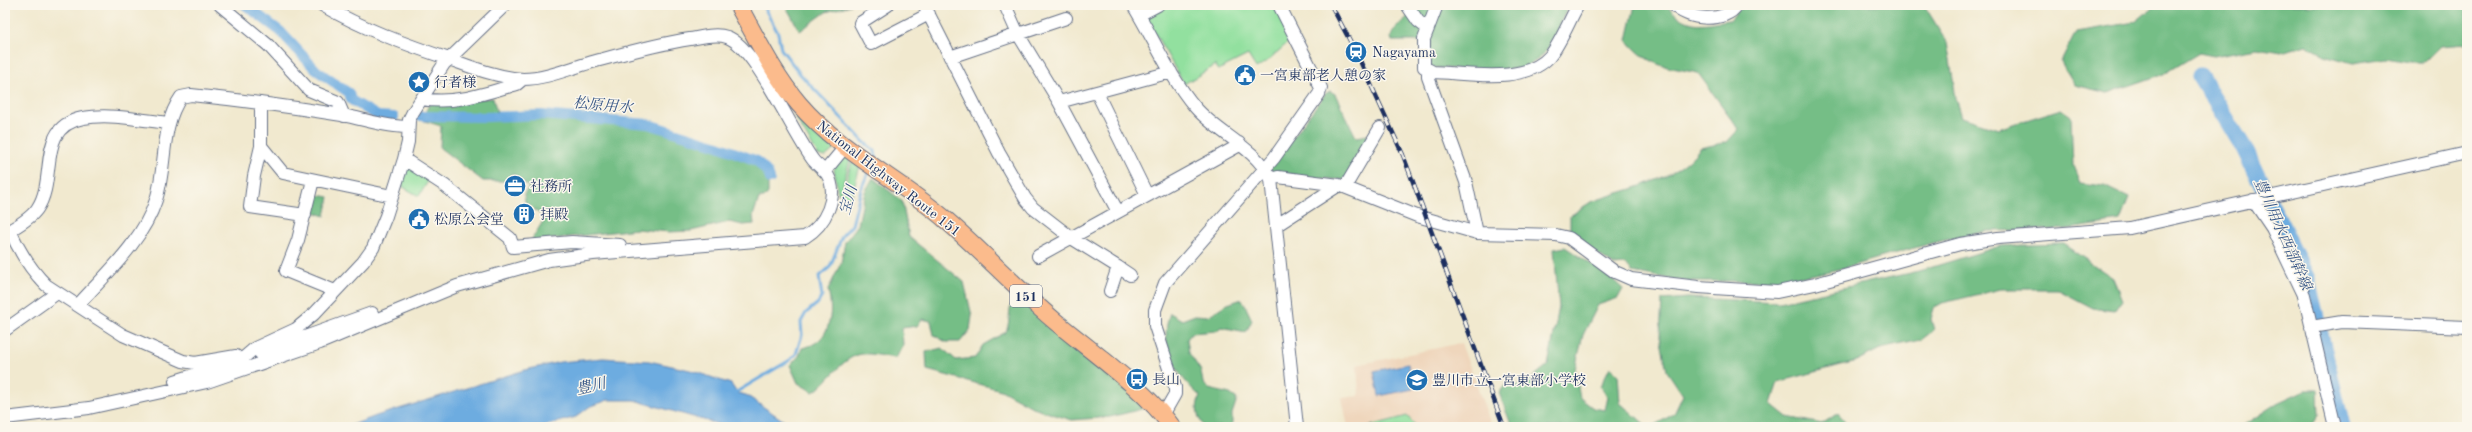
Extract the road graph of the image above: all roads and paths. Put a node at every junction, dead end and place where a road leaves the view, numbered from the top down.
1 (220, 5) edge
2 (322, 5) edge
3 (505, 5) edge
4 (738, 5) edge
5 (888, 5) edge
6 (1005, 5) edge
7 (1158, 5) edge
8 (1279, 5) edge
9 (1407, 5) edge
10 (1437, 5) edge
11 (1578, 5) edge
12 (1674, 5) edge
13 (1737, 5) edge
14 (926, 9) edge
15 (1136, 10) edge
16 (1066, 18) dead end
17 (1428, 29) junction
18 (1018, 34) junction
19 (950, 56) junction
20 (449, 59) junction
21 (1428, 70) junction
22 (1171, 72) junction
23 (523, 79) junction
24 (1097, 93) junction
25 (422, 99) junction
26 (1059, 102) junction
27 (261, 103) junction
28 (344, 116) junction
29 (168, 123) junction
30 (408, 128) junction
31 (1380, 128) dead end
32 (1239, 143) junction
33 (261, 146) junction
34 (845, 147) junction
35 (2467, 152) edge
36 (404, 159) junction
37 (1265, 168) junction
38 (825, 171) junction
39 (1271, 179) junction
40 (313, 180) junction
41 (1342, 186) junction
42 (1147, 195) junction
43 (392, 196) junction
44 (2256, 199) junction
45 (1118, 212) junction
46 (305, 215) junction
47 (1277, 225) junction
48 (8, 231) edge
49 (1477, 233) junction
50 (1073, 239) junction
51 (645, 250) junction
52 (1038, 256) dead end
53 (1118, 267) junction
54 (1130, 275) dead end
55 (335, 291) junction
56 (1110, 291) dead end
57 (57, 293) junction
58 (78, 305) junction
59 (395, 310) junction
60 (2313, 326) junction
61 (2467, 327) edge
62 (5, 330) edge
63 (246, 354) junction
64 (124, 400) junction
65 (5, 418) edge
66 (1167, 421) edge
67 (1297, 427) edge
68 (2335, 427) edge

1 - 28 street
2 - 20 street
3 - 20 street
4 - 34 highway, National Highway Route 151 / 151
5 - 14 street
6 - 18 street
7 - 15 street
8 - 37 street
9 - 17 street
10 - 17 street
11 - 21 street
12 - 13 street
14 - 19 street
15 - 22 street
16 - 18 street
17 - 21 street
18 - 19 street
18 - 26 street
19 - 50 street
20 - 23 street
20 - 25 street
21 - 49 street
22 - 24 street
22 - 32 street
23 - 25 street
23 - 38 street
24 - 26 street
24 - 42 street
25 - 30 street
26 - 45 street
27 - 28 street
27 - 29 street
27 - 33 street
28 - 30 street
29 - 48 street
29 - 58 street
30 - 36 street
31 - 41 street
32 - 37 street
32 - 42 street
33 - 40 street
33 - 46 street
34 - 38 street
34 - 66 highway, National Highway Route 151 / 151
35 - 44 street
36 - 43 street
36 - 51 street
37 - 39 street
37 - 66 street
38 - 51 street
39 - 41 street
39 - 47 street
40 - 43 street
40 - 46 street
41 - 47 street
41 - 49 street
42 - 45 street
43 - 55 street
44 - 49 street
44 - 60 street
45 - 50 street
46 - 55 street
47 - 67 street
48 - 57 street
50 - 52 street
50 - 53 street
51 - 59 street
53 - 54 street
53 - 56 street
55 - 63 street
57 - 58 street
57 - 62 street
58 - 63 street
59 - 63 street
59 - 64 street
60 - 61 street
60 - 68 street
63 - 64 street
64 - 65 street

